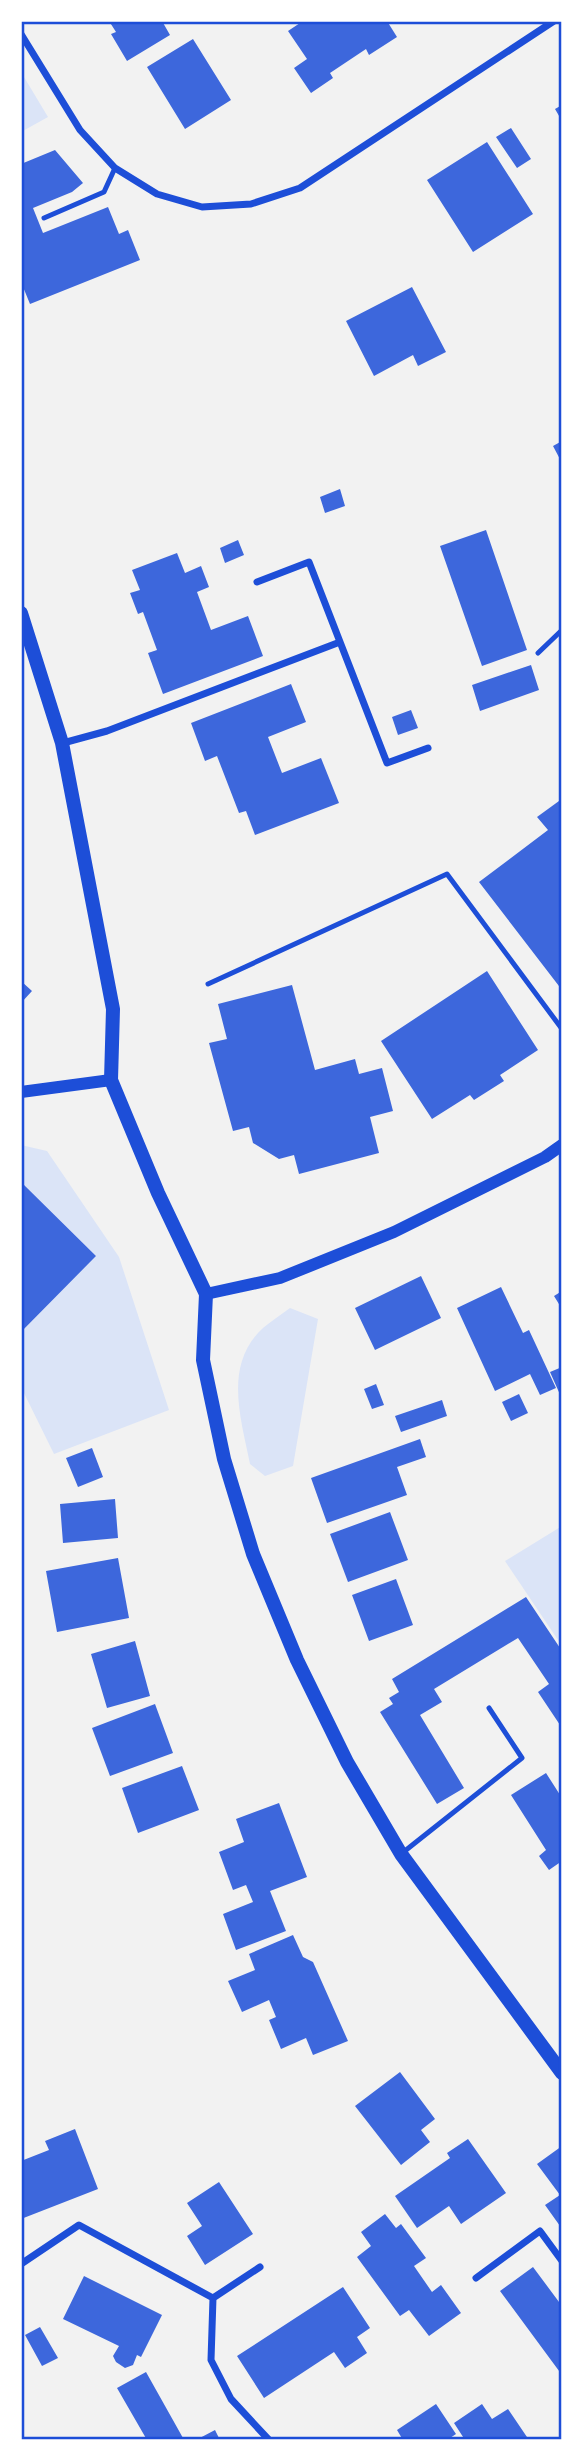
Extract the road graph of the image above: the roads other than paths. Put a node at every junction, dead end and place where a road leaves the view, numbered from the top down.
1 (554, 21) edge
2 (21, 34) edge
3 (115, 168) junction
4 (44, 218) dead end
5 (257, 582) dead end
6 (21, 613) edge
7 (562, 630) edge
8 (340, 642) junction
9 (538, 653) dead end
10 (62, 743) junction
11 (428, 748) dead end
12 (208, 984) dead end
13 (562, 1029) edge
14 (111, 1080) junction
15 (21, 1092) edge
16 (562, 1145) edge
17 (206, 1294) junction
18 (489, 1708) dead end
19 (401, 1854) junction
20 (562, 2073) edge
21 (562, 2261) edge
22 (21, 2264) edge
23 (260, 2267) dead end
24 (477, 2278) dead end
25 (213, 2298) junction
26 (269, 2440) edge

1 - 3 street
2 - 3 street
3 - 4 lane
5 - 8 street
6 - 10 main road
7 - 9 lane
8 - 10 street
8 - 11 street
10 - 14 main road
12 - 13 lane
14 - 15 street
14 - 17 main road
16 - 17 street
17 - 19 main road
18 - 19 lane
19 - 20 main road
21 - 24 street
22 - 25 street
23 - 25 street
25 - 26 street

